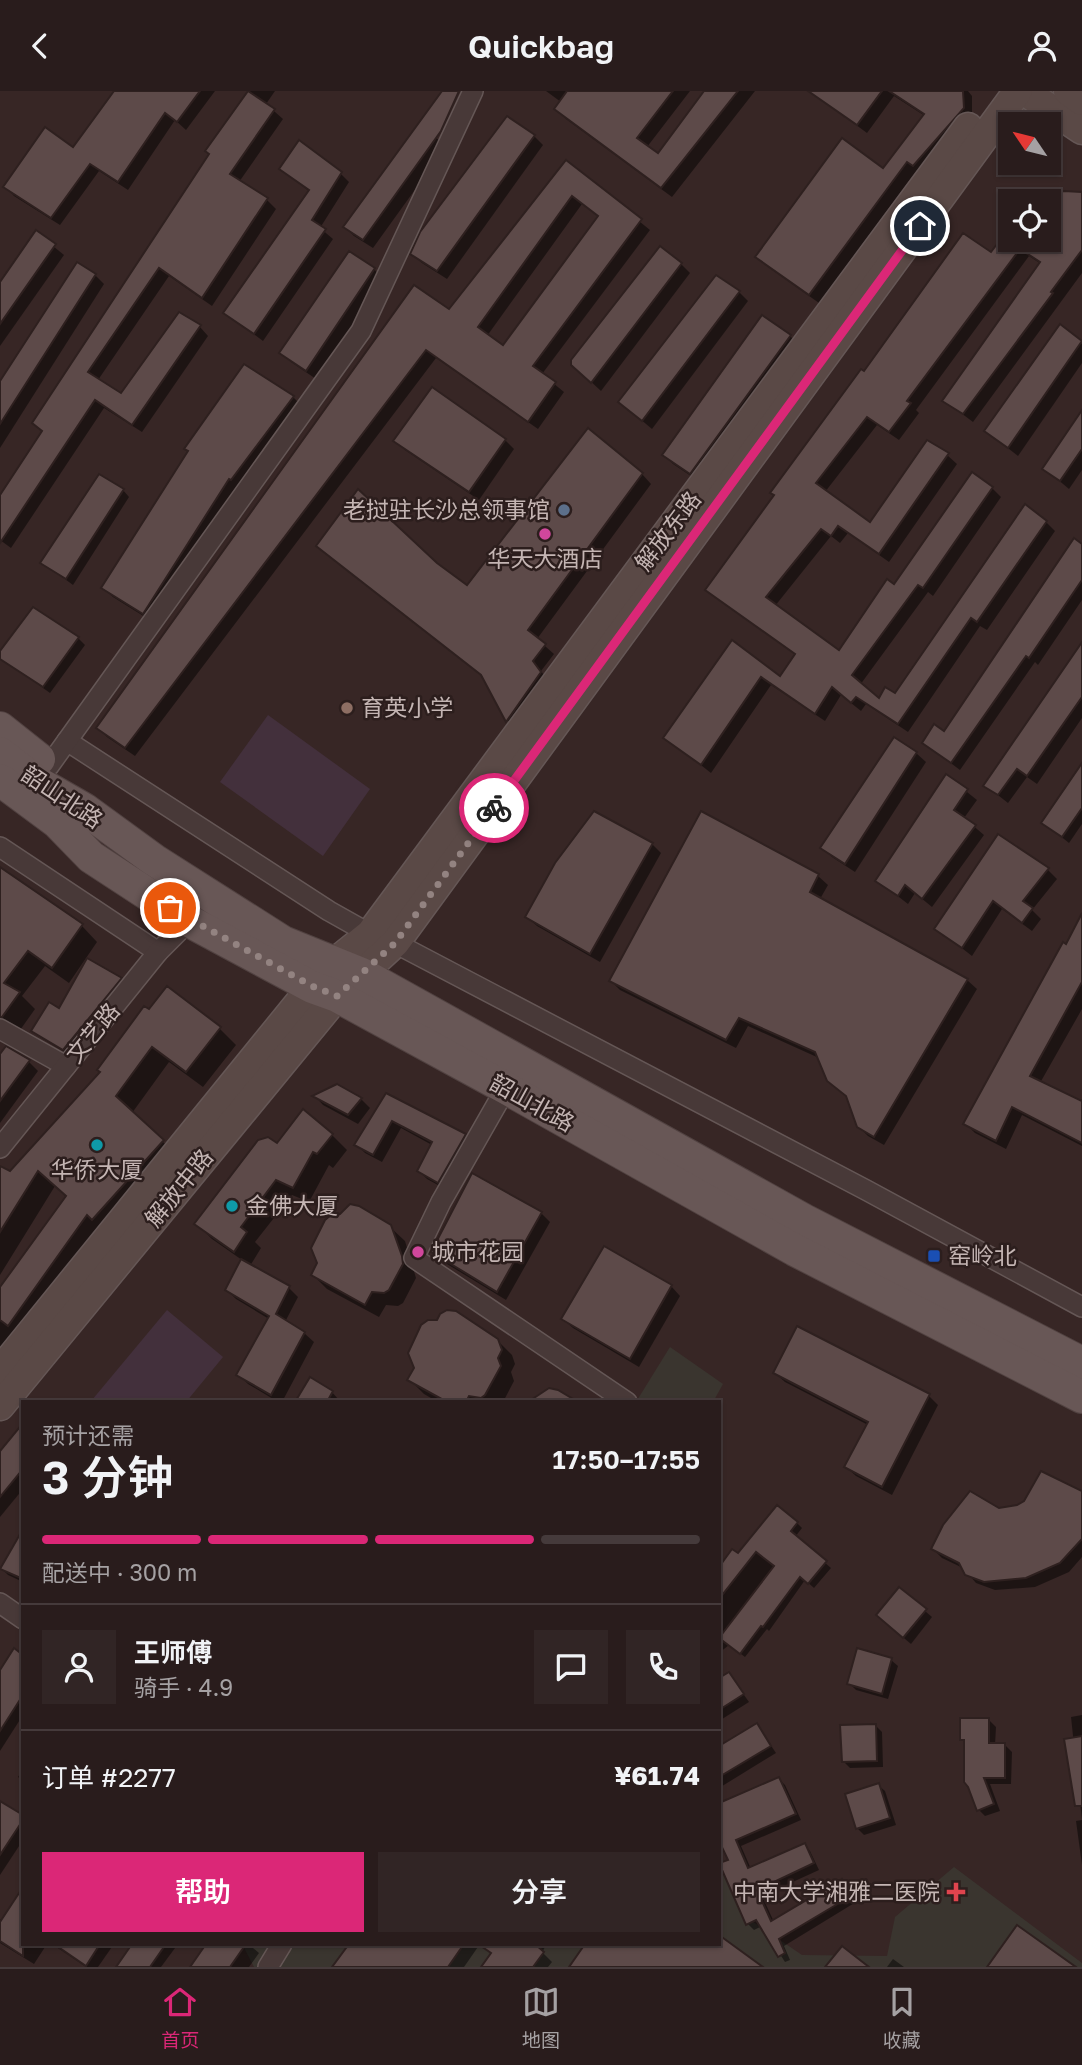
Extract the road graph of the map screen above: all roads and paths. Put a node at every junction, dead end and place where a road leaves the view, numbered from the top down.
1 (473, 91) edge
2 (995, 91) edge
3 (1018, 91) edge
4 (1024, 91) edge
5 (1068, 91) edge
6 (1082, 101) edge
7 (1082, 130) edge
8 (0, 728) edge
9 (68, 741) junction
10 (0, 753) edge
11 (49, 766) junction
12 (0, 780) edge
13 (0, 803) edge
14 (84, 809) junction
15 (0, 847) edge
16 (91, 857) junction
17 (190, 921) junction
18 (383, 939) junction
19 (158, 952) junction
20 (348, 969) junction
21 (324, 991) junction
22 (0, 1029) edge
23 (66, 1066) junction
24 (506, 1088) junction
25 (0, 1148) edge
26 (1082, 1307) edge
27 (1082, 1363) edge
28 (0, 1371) edge
29 (1082, 1397) edge
30 (624, 1400) edge
31 (0, 1406) edge
32 (0, 1603) edge
33 (21, 1618) edge
34 (281, 1946) edge
35 (268, 1967) edge

1 - 9 street
2 - 18 main road, 解放东路
3 - 18 main road, 解放东路
4 - 7 main road
5 - 6 main road
8 - 11 main road
9 - 11 street
9 - 18 street
10 - 14 main road, 韶山北路
11 - 14 main road
12 - 16 main road, 韶山北路
13 - 16 main road
14 - 20 main road, 韶山北路
15 - 19 street
16 - 17 main road, 韶山北路
17 - 19 street, 文艺路
17 - 21 main road, 韶山北路
18 - 20 main road, 解放东路
18 - 26 street
19 - 23 street, 文艺路
20 - 21 main road, 解放中路
20 - 27 main road, 韶山北路
21 - 24 main road, 韶山北路
21 - 28 main road, 解放中路
21 - 31 main road, 解放中路
22 - 23 street
23 - 25 street, 文艺路
24 - 29 main road, 韶山北路
24 - 30 street
32 - 33 street
34 - 35 street

